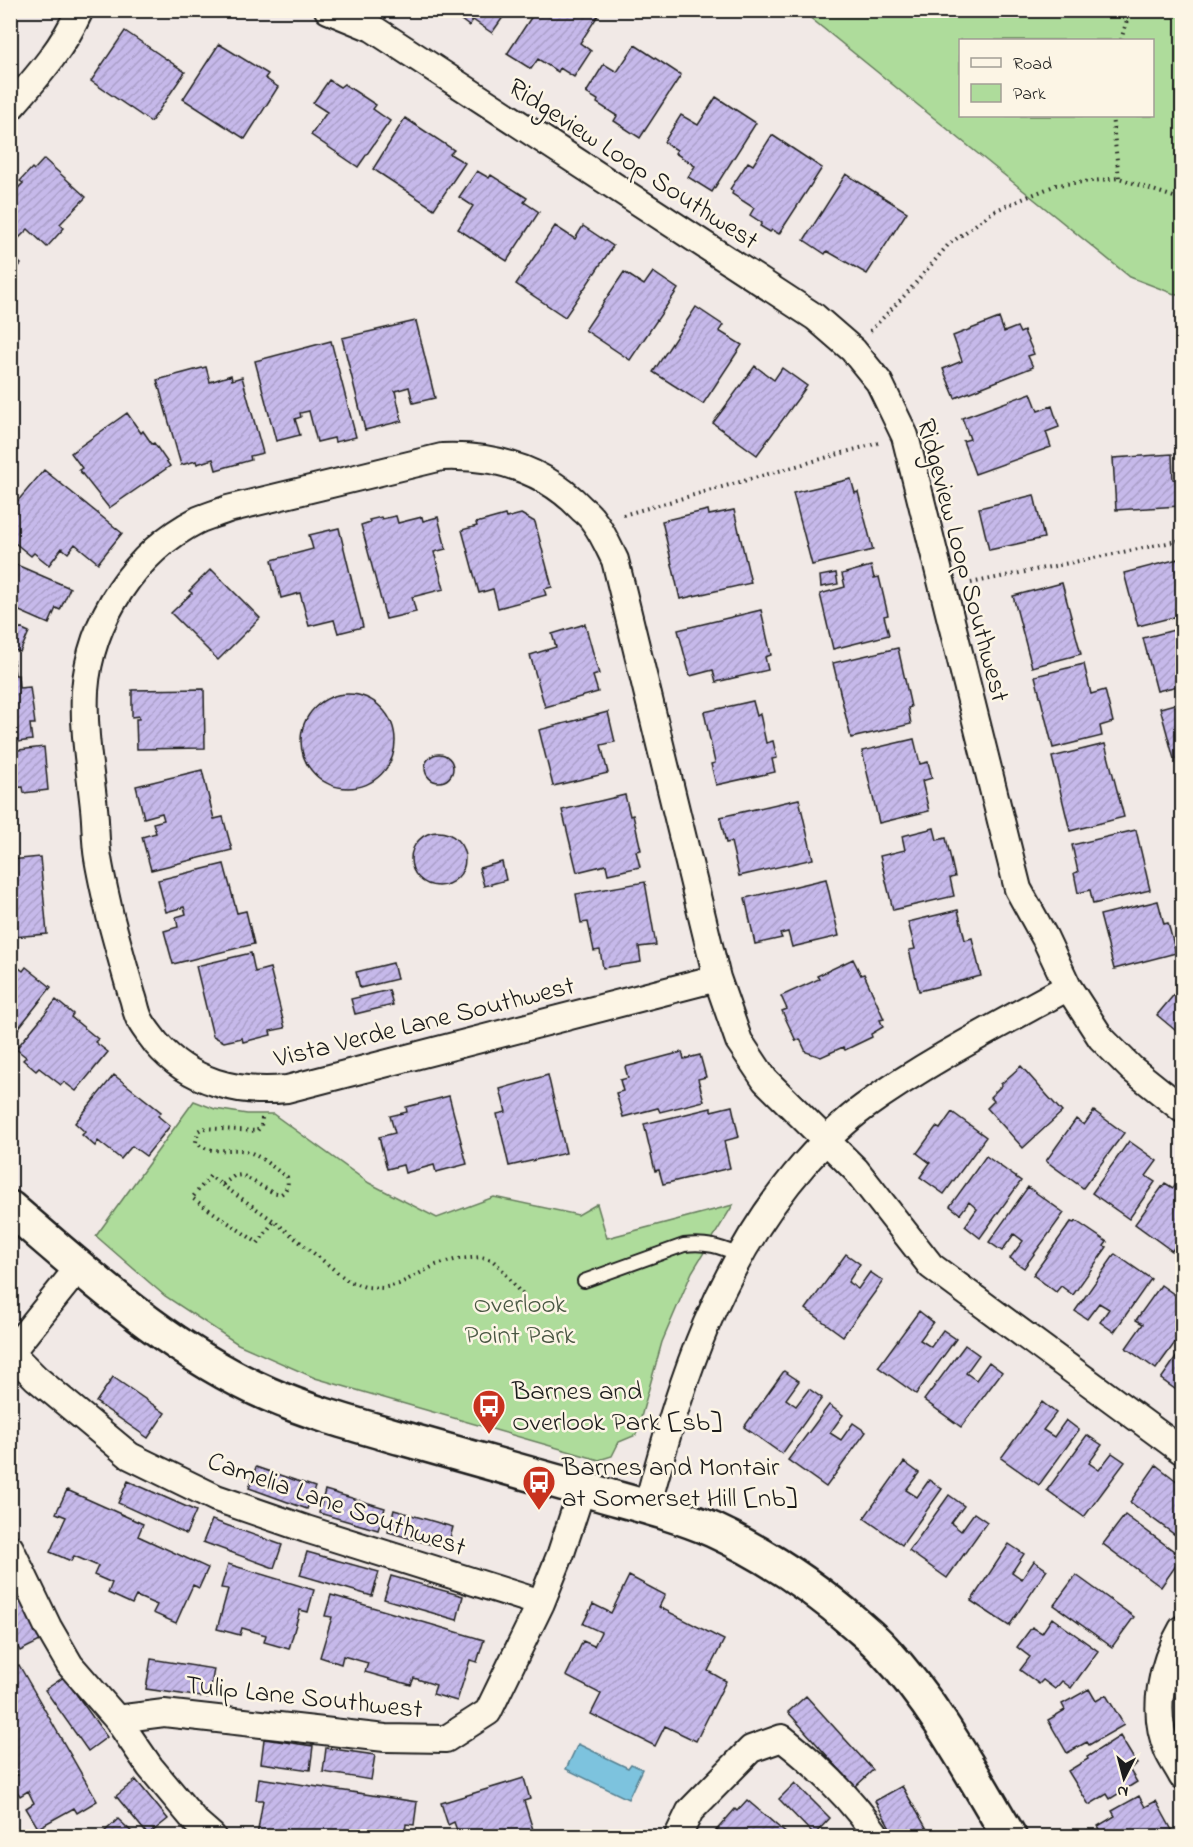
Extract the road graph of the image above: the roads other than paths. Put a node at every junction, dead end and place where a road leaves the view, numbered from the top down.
1 (80, 10) edge
2 (327, 10) edge
3 (10, 108) edge
4 (717, 978) junction
5 (1068, 987) junction
6 (1182, 1109) edge
7 (825, 1141) junction
8 (10, 1208) edge
9 (740, 1254) junction
10 (79, 1267) junction
11 (584, 1281) dead end
12 (11, 1352) edge
13 (1182, 1450) edge
14 (582, 1489) junction
15 (647, 1507) junction
16 (10, 1548) edge
17 (541, 1603) junction
18 (1182, 1629) edge
19 (117, 1719) junction
20 (1182, 1776) edge
21 (212, 1836) edge
22 (678, 1836) edge
23 (877, 1836) edge
24 (1009, 1836) edge

1 - 3 street
2 - 5 street, Ridgeview Loop Southwest
4 - 4 street, Vista Verde Lane Southwest
4 - 7 street, Vista Verde Lane Southwest
5 - 6 street, Ridgeview Loop Southwest
5 - 7 street
7 - 9 street
7 - 13 street, Vista Verde Lane Southwest
8 - 10 street
9 - 11 lane
9 - 15 street
10 - 12 street
10 - 14 street
12 - 17 street, Camelia Lane Southwest
14 - 15 street
14 - 17 street, Tulip Lane Southwest
15 - 24 street
16 - 19 street
17 - 19 street, Tulip Lane Southwest
18 - 20 street
19 - 21 street
22 - 23 street

